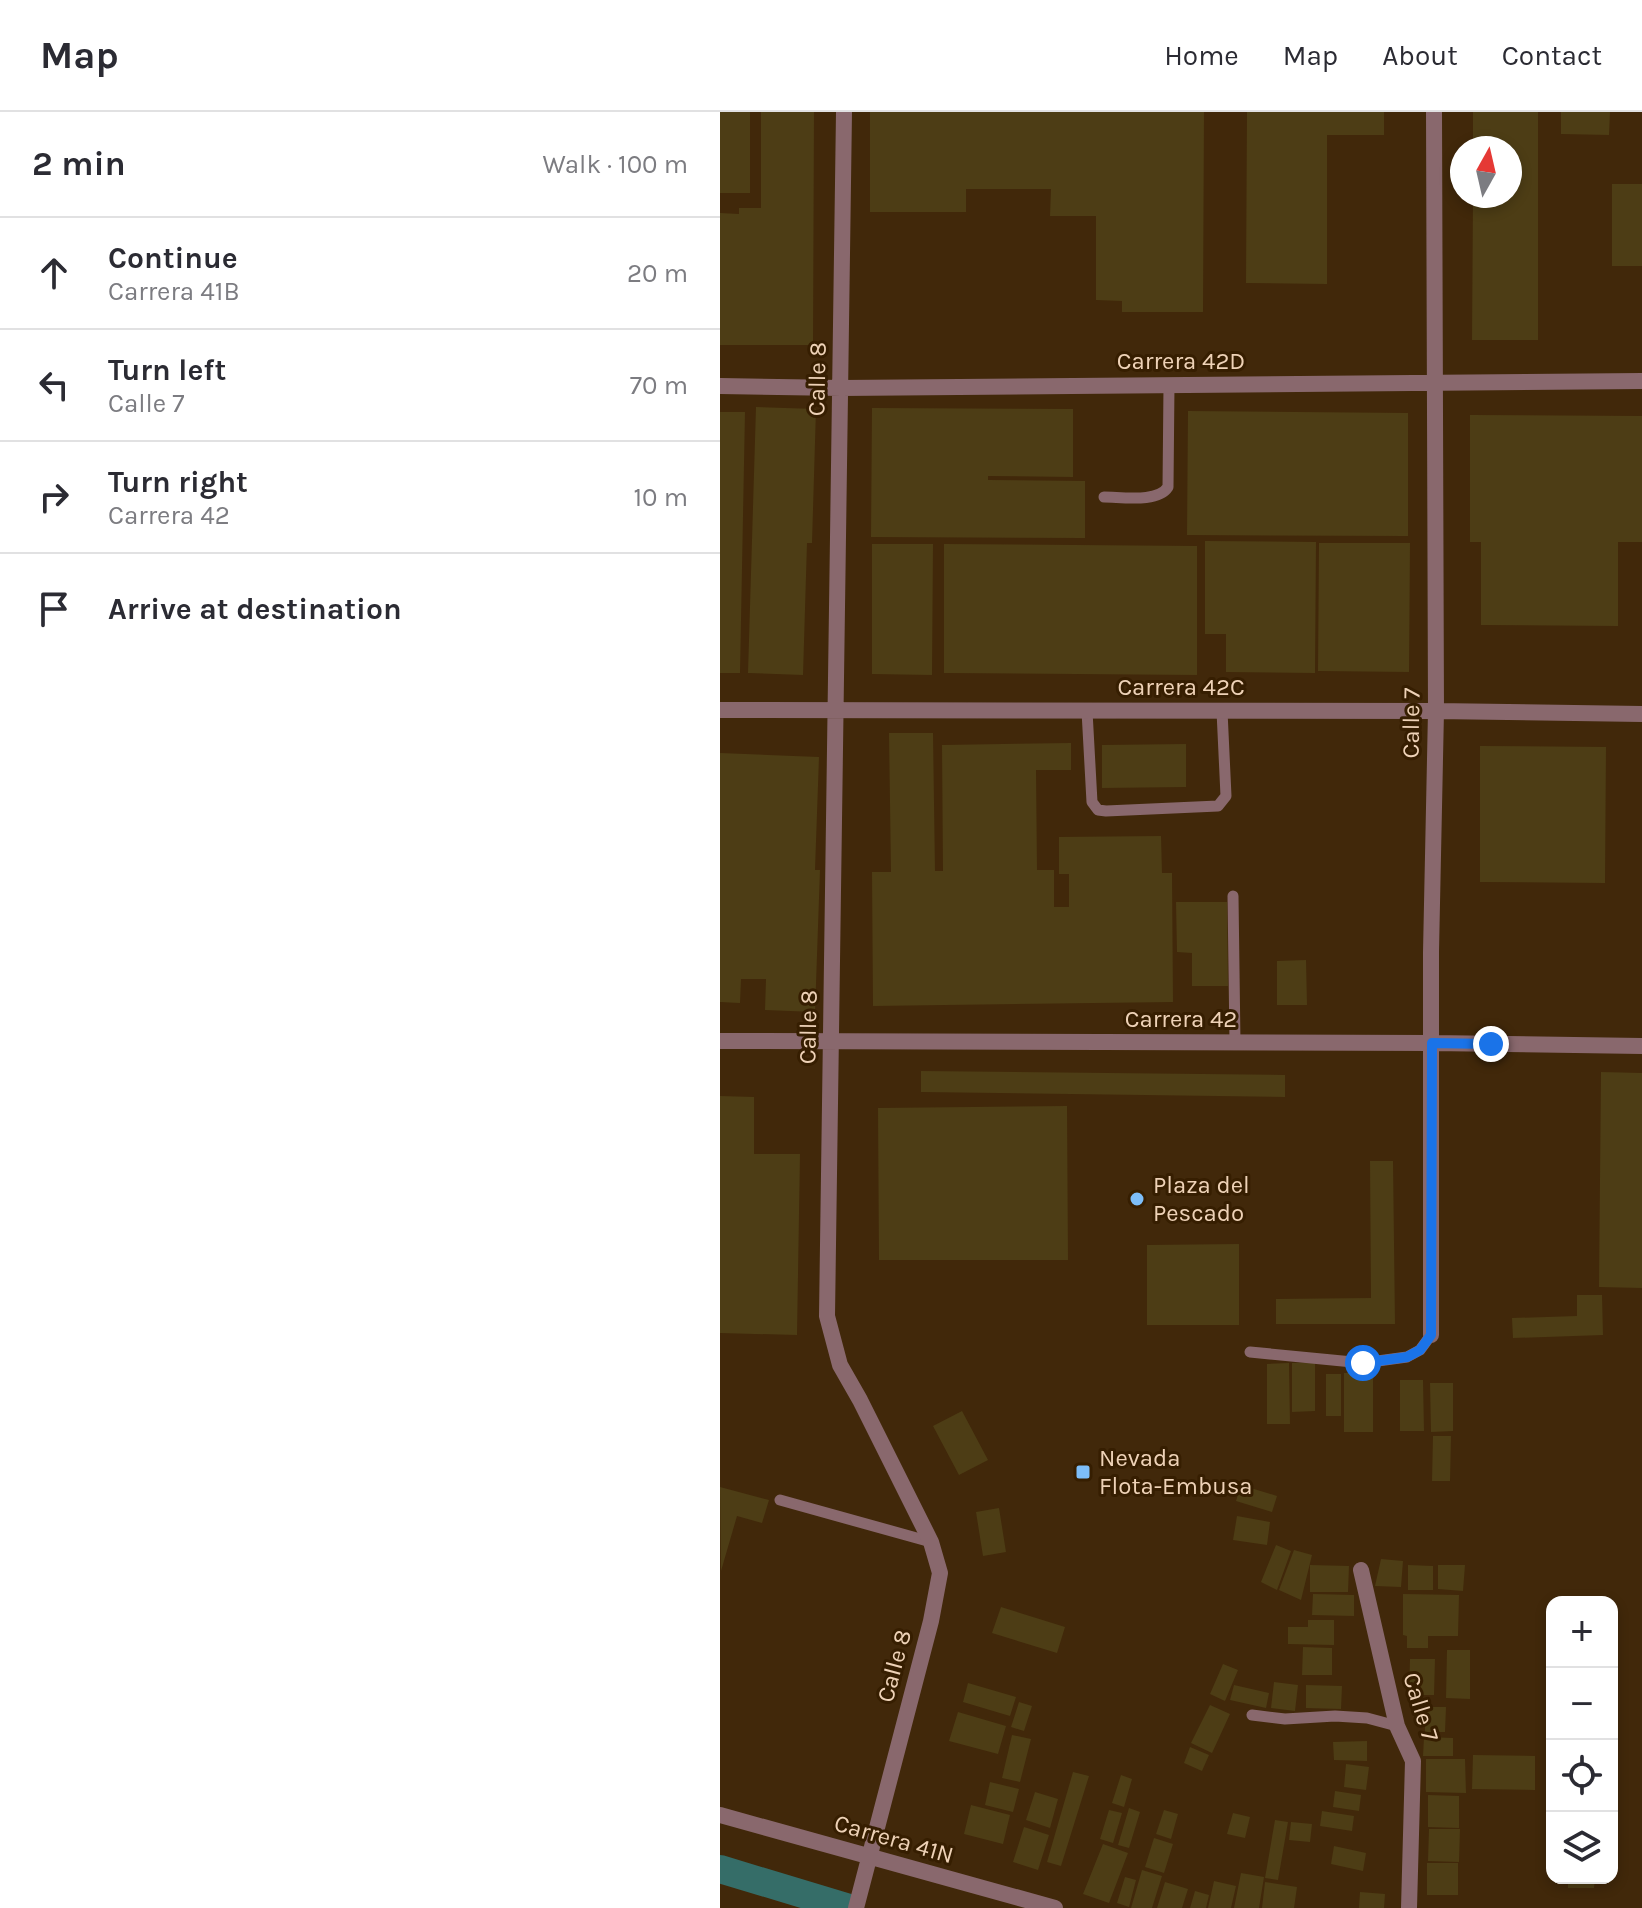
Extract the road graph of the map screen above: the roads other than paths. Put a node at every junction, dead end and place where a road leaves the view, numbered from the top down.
1 (844, 112) edge
2 (1434, 112) edge
3 (1642, 381) edge
4 (1436, 383) junction
5 (1169, 385) junction
6 (720, 386) edge
7 (841, 388) junction
8 (1104, 497) dead end
9 (720, 710) edge
10 (835, 711) junction
11 (1087, 711) junction
12 (1222, 711) junction
13 (1436, 711) junction
14 (1642, 714) edge
15 (1233, 896) dead end
16 (720, 1041) edge
17 (832, 1042) junction
18 (1235, 1043) junction
19 (1432, 1043) junction
20 (1642, 1046) edge
21 (1431, 1335) joint
22 (1250, 1352) dead end
23 (780, 1500) dead end
24 (931, 1542) junction
25 (1361, 1570) dead end
26 (1252, 1715) dead end
27 (1397, 1726) junction
28 (720, 1815) edge
29 (866, 1864) junction
30 (856, 1908) edge
31 (1055, 1908) edge
32 (1409, 1908) edge

1 - 7 street, Calle 8
2 - 4 street, Calle 7
3 - 4 street, Carrera 42D
4 - 5 street, Carrera 42D
4 - 13 street, Calle 7
5 - 7 street, Carrera 42D
5 - 8 lane
6 - 7 street, Carrera 42D
7 - 10 street, Calle 8
9 - 10 street, Carrera 42C
10 - 11 street, Carrera 42C
10 - 17 street, Calle 8
11 - 12 street, Carrera 42C
11 - 12 lane
12 - 13 street, Carrera 42C
13 - 14 street, Carrera 42C
13 - 19 street, Calle 7
15 - 18 lane
16 - 17 street, Carrera 42
17 - 18 street, Carrera 42
17 - 24 street, Calle 8
18 - 19 street, Carrera 42
19 - 20 street, Carrera 42
19 - 21 street, Calle 7
21 - 22 lane
23 - 24 lane
24 - 29 street, Calle 8
25 - 27 street, Calle 7
26 - 27 lane
27 - 32 street, Calle 7
28 - 29 street, Carrera 41N
29 - 30 street, Calle 8
29 - 31 street, Carrera 41N

